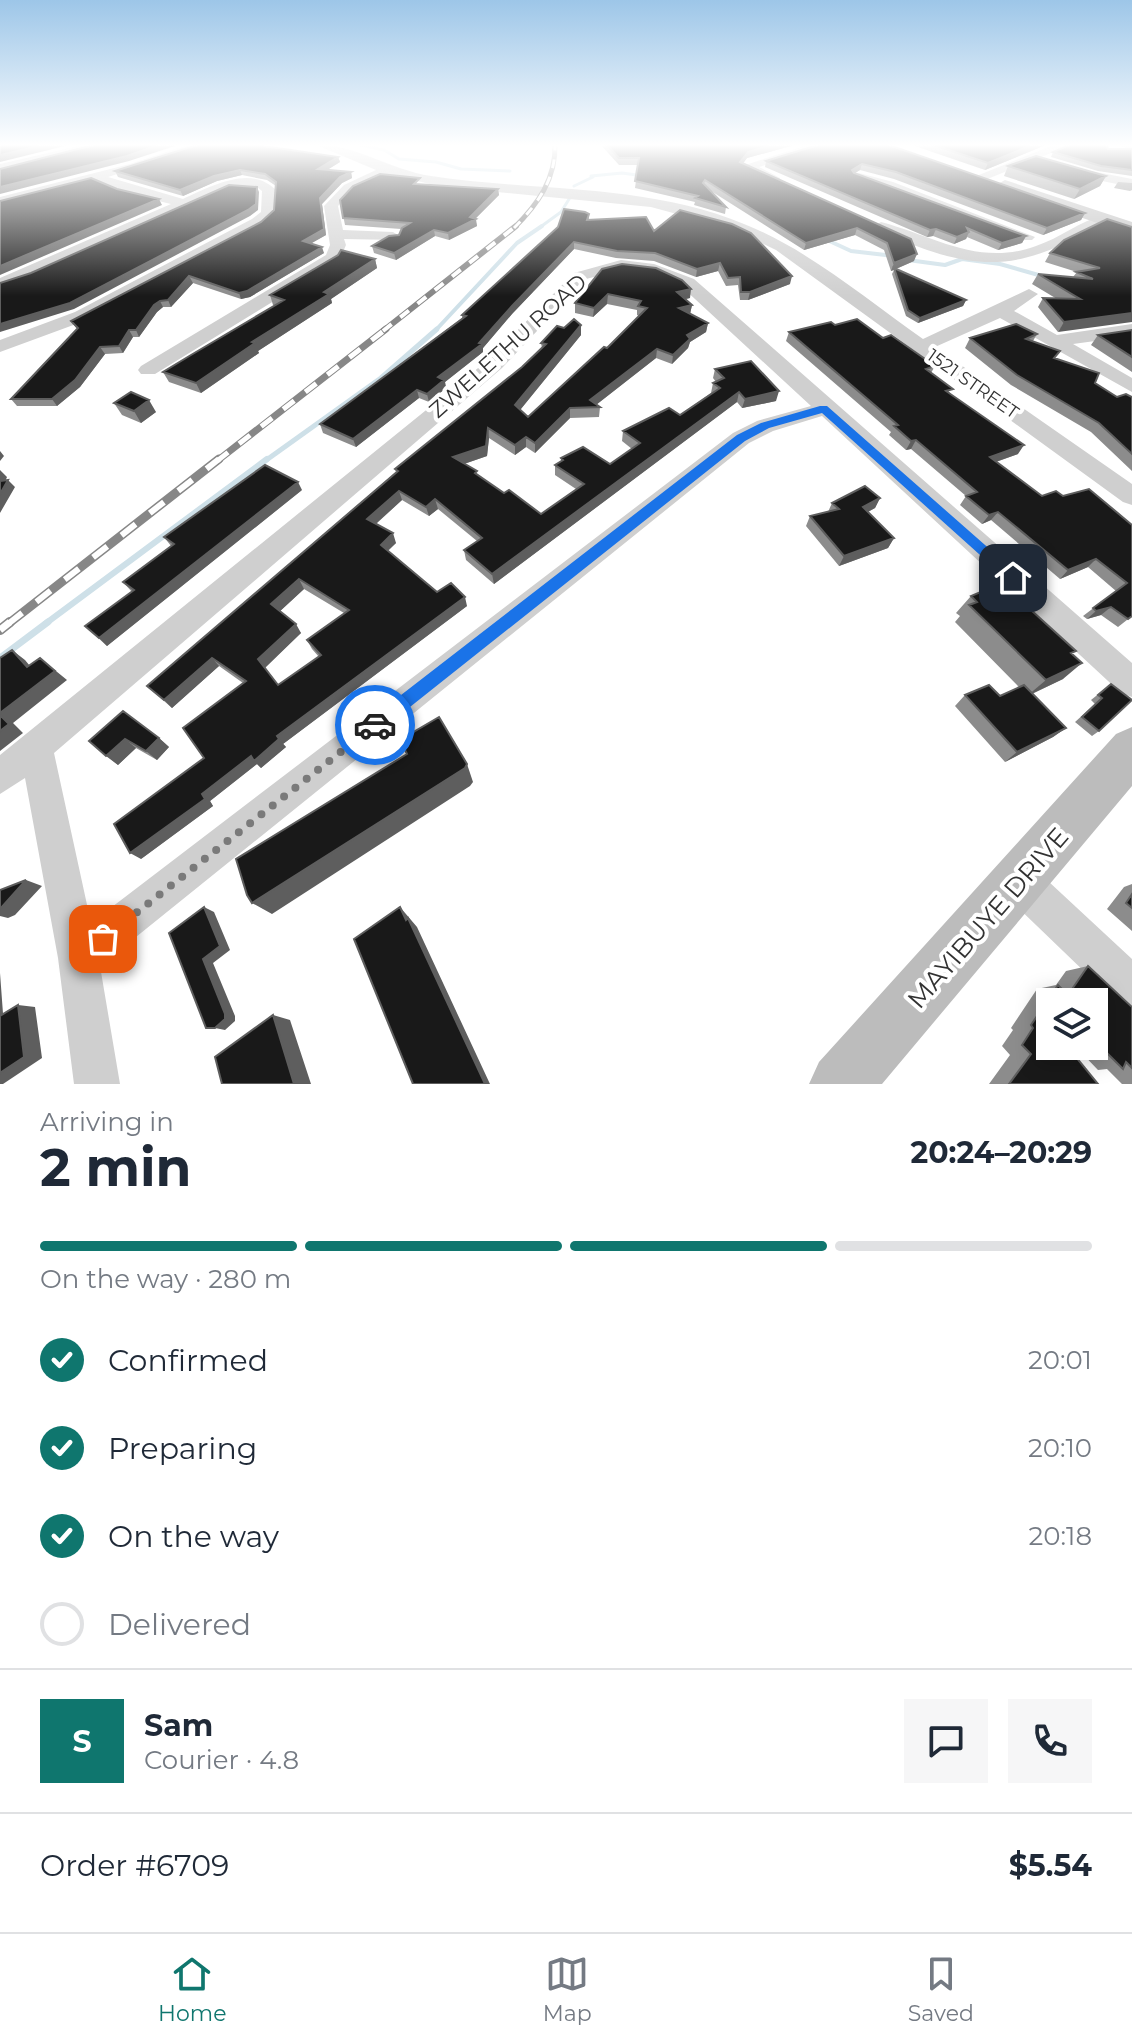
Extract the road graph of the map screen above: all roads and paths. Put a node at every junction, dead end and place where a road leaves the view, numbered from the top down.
1 (26, 195) edge
2 (148, 195) edge
3 (202, 195) edge
4 (268, 195) edge
5 (339, 195) edge
6 (581, 195) edge
7 (914, 195) edge
8 (1032, 195) edge
9 (0, 201) edge
10 (182, 203) junction
11 (864, 219) edge
12 (1104, 219) junction
13 (1132, 229) edge
14 (337, 234) junction
15 (393, 237) edge
16 (1049, 245) junction
17 (0, 283) edge
18 (1029, 294) dead end
19 (1001, 311) junction
20 (1132, 330) edge
21 (1057, 341) junction
22 (0, 346) edge
23 (920, 347) junction
24 (148, 370) dead end
25 (1132, 386) edge
26 (824, 409) junction
27 (1132, 496) edge
28 (1132, 683) edge
29 (36, 747) junction
30 (1132, 750) edge
31 (0, 777) edge
32 (1020, 882) junction
33 (78, 958) junction
34 (1132, 988) edge
35 (97, 1084) edge
36 (841, 1084) edge

1 - 9 street
2 - 10 street
3 - 10 street
4 - 22 street
5 - 14 street
6 - 23 street, 1521 STREET
7 - 16 street
8 - 12 street
10 - 17 street
11 - 16 street
12 - 13 street
12 - 16 street
14 - 15 street
14 - 24 street
18 - 19 street
19 - 21 street
19 - 23 street
20 - 21 street
21 - 25 street
23 - 27 street, 1521 STREET
26 - 28 street, ZWELETHU ROAD
26 - 29 street, ZWELETHU ROAD
26 - 33 street
29 - 31 street, ZWELETHU ROAD
29 - 33 street
30 - 32 street, MAYIBUYE DRIVE
32 - 34 street
32 - 36 street, MAYIBUYE DRIVE
33 - 35 street

